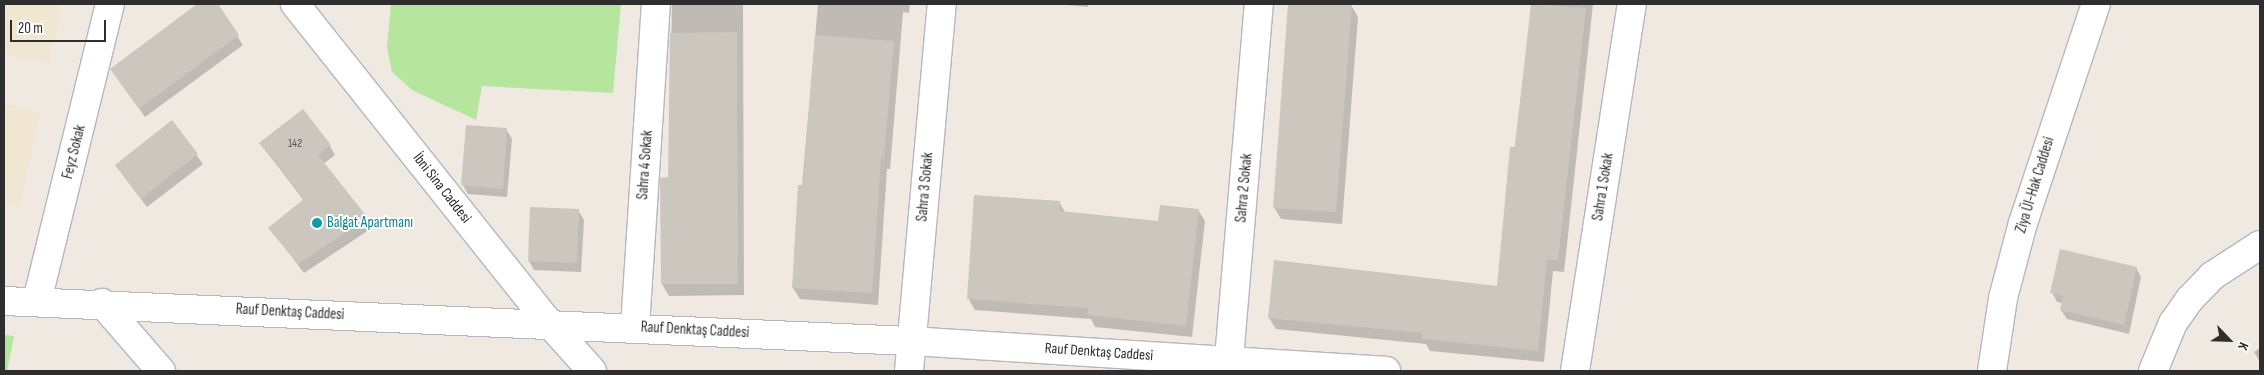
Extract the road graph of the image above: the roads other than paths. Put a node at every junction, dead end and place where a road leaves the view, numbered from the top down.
1 (110, 4) edge
2 (295, 4) edge
3 (656, 4) edge
4 (942, 4) edge
5 (1259, 4) edge
6 (1632, 4) edge
7 (2096, 4) edge
8 (2260, 245) edge
9 (4, 301) edge
10 (37, 301) junction
11 (102, 303) junction
12 (550, 323) junction
13 (635, 327) junction
14 (911, 341) junction
15 (1228, 366) edge
16 (161, 371) edge
17 (592, 371) edge
18 (909, 371) edge
19 (1386, 371) edge
20 (1575, 371) edge
21 (1992, 371) edge
22 (2152, 371) edge

1 - 10 street, Feyz Sokak
2 - 12 street, İbni Sina Caddesi
3 - 13 street, Sahra 4 Sokak
4 - 14 street, Sahra 3 Sokak
5 - 15 street, Sahra 2 Sokak
6 - 20 street, Sahra 1 Sokak
7 - 21 street, Ziya Ül-Hak Caddesi
8 - 22 street
9 - 10 street, Rauf Denktaş Caddesi
10 - 11 street, Rauf Denktaş Caddesi
11 - 12 street, Rauf Denktaş Caddesi
11 - 16 street
12 - 13 street, Rauf Denktaş Caddesi
12 - 17 street, İbni Sina Caddesi
13 - 14 street, Rauf Denktaş Caddesi
14 - 15 street, Rauf Denktaş Caddesi
14 - 18 street, Sahra 3 Sokak
15 - 19 street, Rauf Denktaş Caddesi

